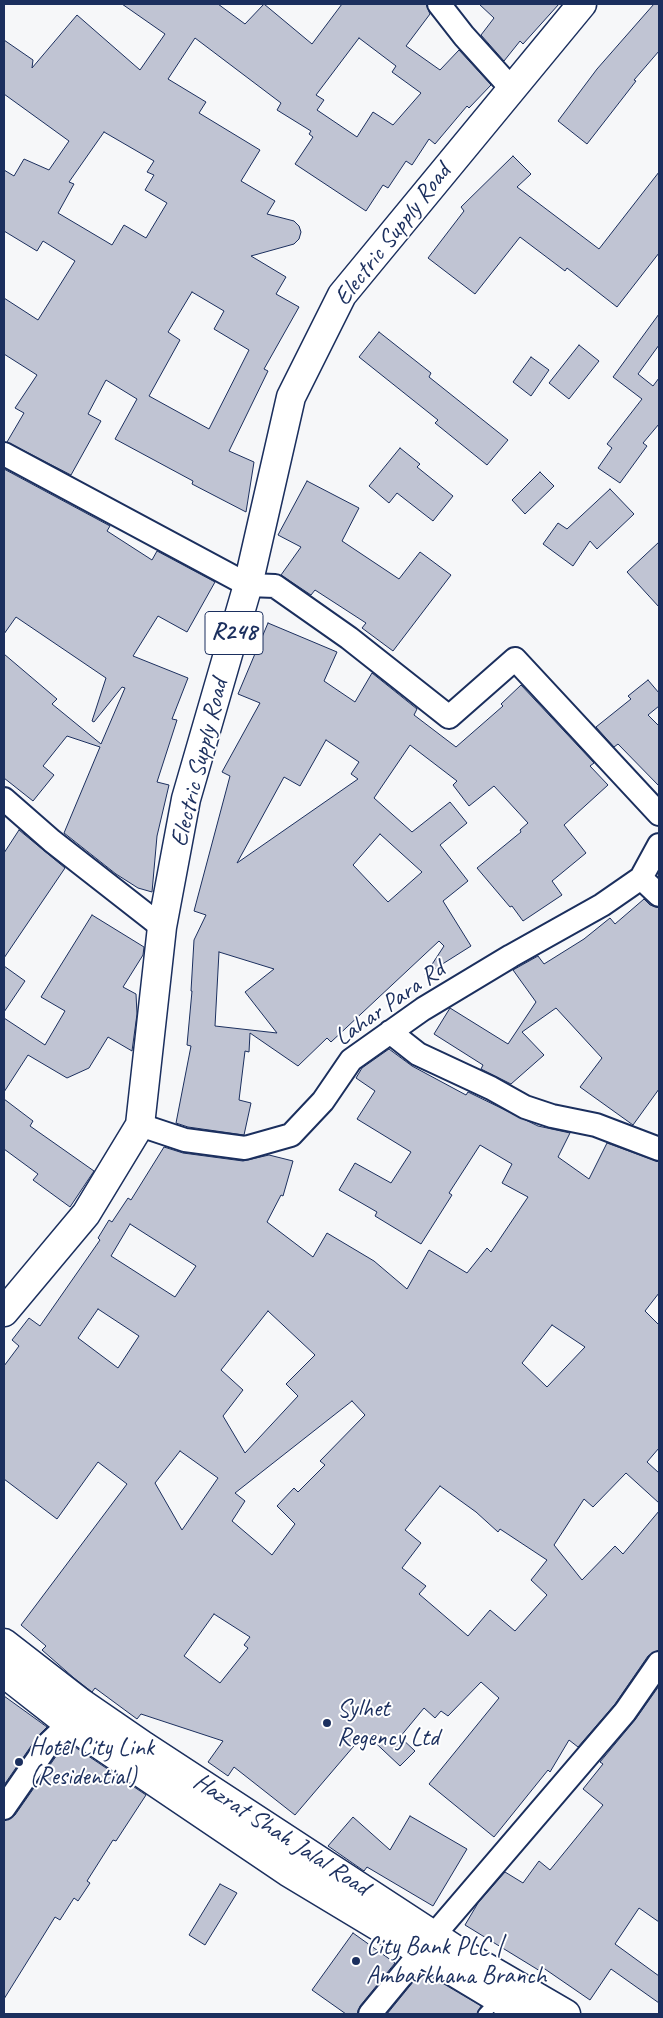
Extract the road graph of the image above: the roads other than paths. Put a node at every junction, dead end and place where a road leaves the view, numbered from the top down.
1 (439, 4) edge
2 (582, 4) edge
3 (511, 88) junction
4 (4, 454) edge
5 (248, 586) junction
6 (4, 799) edge
7 (659, 814) edge
8 (659, 846) edge
9 (641, 878) junction
10 (659, 895) edge
11 (162, 927) junction
12 (390, 1032) junction
13 (140, 1125) junction
14 (659, 1149) edge
15 (4, 1312) edge
16 (4, 1643) edge
17 (659, 1663) edge
18 (4, 1673) edge
19 (69, 1724) junction
20 (4, 1808) edge
21 (428, 1943) junction
22 (491, 2007) edge
23 (370, 2014) edge
24 (524, 2014) edge
25 (566, 2014) edge

1 - 3 street
2 - 3 main road, Electric Supply Road / R248
3 - 5 main road, Electric Supply Road / R248
4 - 5 street
5 - 7 street
5 - 11 main road, Electric Supply Road / R248
6 - 11 street
8 - 9 street, Lahar Para Rd
9 - 10 street
9 - 12 street, Lahar Para Rd
11 - 13 main road, Electric Supply Road / R248
12 - 13 street, Lahar Para Rd
12 - 14 street
13 - 15 main road, Electric Supply Road / R248
16 - 21 main road, Hazrat Shah Jalal Road
17 - 21 street
18 - 19 main road, Hazrat Shah Jalal Road
19 - 20 street
19 - 21 main road, Hazrat Shah Jalal Road
21 - 22 main road, Hazrat Shah Jalal Road
21 - 23 street
21 - 25 main road, Hazrat Shah Jalal Road
22 - 24 main road, Hazrat Shah Jalal Road

